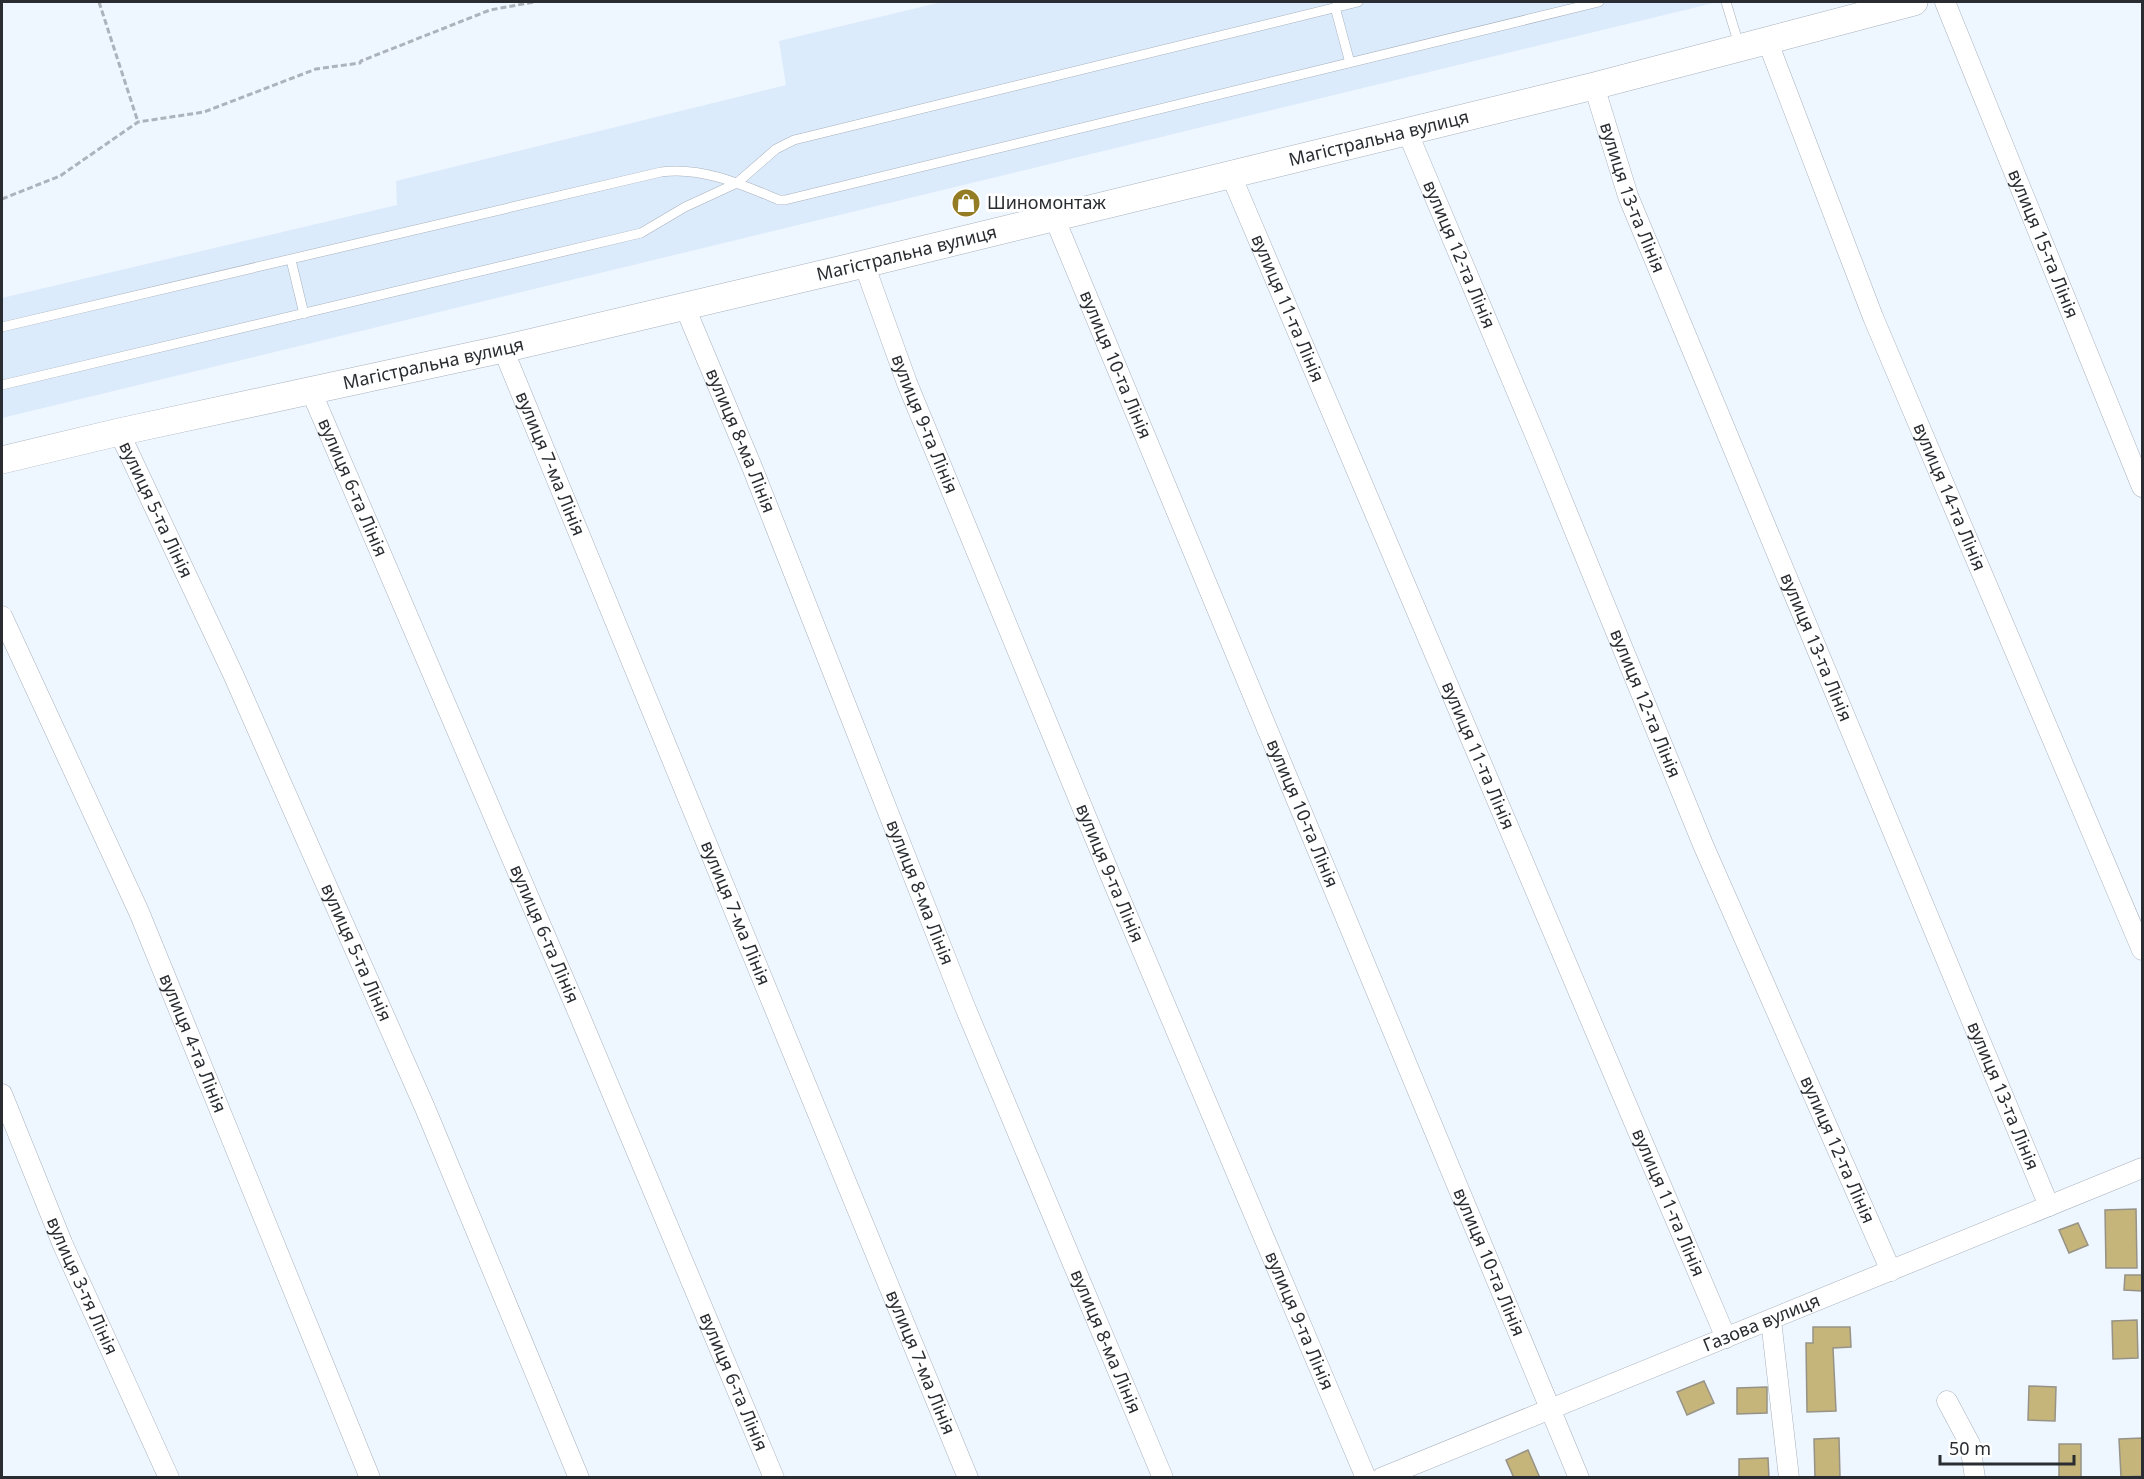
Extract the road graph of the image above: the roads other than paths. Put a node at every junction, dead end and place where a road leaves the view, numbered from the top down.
1 (1358, 2) edge
2 (1599, 2) edge
3 (1726, 2) edge
4 (1914, 2) edge
5 (1945, 2) edge
6 (1335, 7) junction
7 (1767, 40) junction
8 (1739, 47) junction
9 (1350, 63) junction
10 (1594, 86) junction
11 (1407, 131) junction
12 (1230, 173) junction
13 (737, 183) junction
14 (1054, 217) junction
15 (291, 260) junction
16 (864, 264) junction
17 (684, 305) junction
18 (304, 314) junction
19 (2, 327) edge
20 (503, 349) junction
21 (2, 385) edge
22 (311, 392) junction
23 (119, 432) junction
24 (2, 460) edge
25 (2142, 487) edge
26 (2, 616) edge
27 (2142, 950) edge
28 (2, 1094) edge
29 (2142, 1168) edge
30 (2049, 1206) junction
31 (1891, 1271) junction
32 (1771, 1320) junction
33 (1725, 1338) junction
34 (1947, 1401) dead end
35 (1551, 1410) junction
36 (1388, 1476) edge
37 (169, 1478) edge
38 (370, 1478) edge
39 (579, 1478) edge
40 (774, 1478) edge
41 (968, 1478) edge
42 (1163, 1478) edge
43 (1366, 1478) edge
44 (1579, 1478) edge
45 (1790, 1478) edge
46 (1975, 1478) edge

1 - 6 lane
2 - 9 lane
3 - 8 lane
4 - 7 street, Магістральна вулиця
5 - 25 street, вулиця 15-та Лінія
6 - 9 lane
6 - 13 lane
7 - 8 street, Магістральна вулиця
7 - 27 street, вулиця 14-та Лінія
8 - 10 street, Магістральна вулиця
9 - 13 lane
10 - 11 street, Магістральна вулиця
10 - 30 street, вулиця 13-та Лінія
11 - 12 street, Магістральна вулиця
11 - 31 street, вулиця 12-та Лінія
12 - 14 street, Магістральна вулиця
12 - 33 street, вулиця 11-та Лінія
13 - 15 lane
13 - 18 lane
14 - 16 street, Магістральна вулиця
14 - 35 street, вулиця 10-та Лінія
15 - 18 lane
15 - 19 lane
16 - 17 street, Магістральна вулиця
16 - 43 street, вулиця 9-та Лінія
17 - 20 street, Магістральна вулиця
17 - 42 street, вулиця 8-ма Лінія
18 - 21 lane
20 - 22 street, Магістральна вулиця
20 - 41 street, вулиця 7-ма Лінія
22 - 23 street, Магістральна вулиця
22 - 40 street, вулиця 6-та Лінія
23 - 24 street, Магістральна вулиця
23 - 39 street, вулиця 5-та Лінія
26 - 38 street, вулиця 4-та Лінія
28 - 37 street, вулиця 3-тя Лінія
29 - 30 street, Газова вулиця
30 - 31 street, Газова вулиця
31 - 32 street, Газова вулиця
32 - 33 street, Газова вулиця
32 - 45 street
33 - 35 street, Газова вулиця
34 - 46 street
35 - 36 street, Газова вулиця
35 - 44 street, вулиця 10-та Лінія

